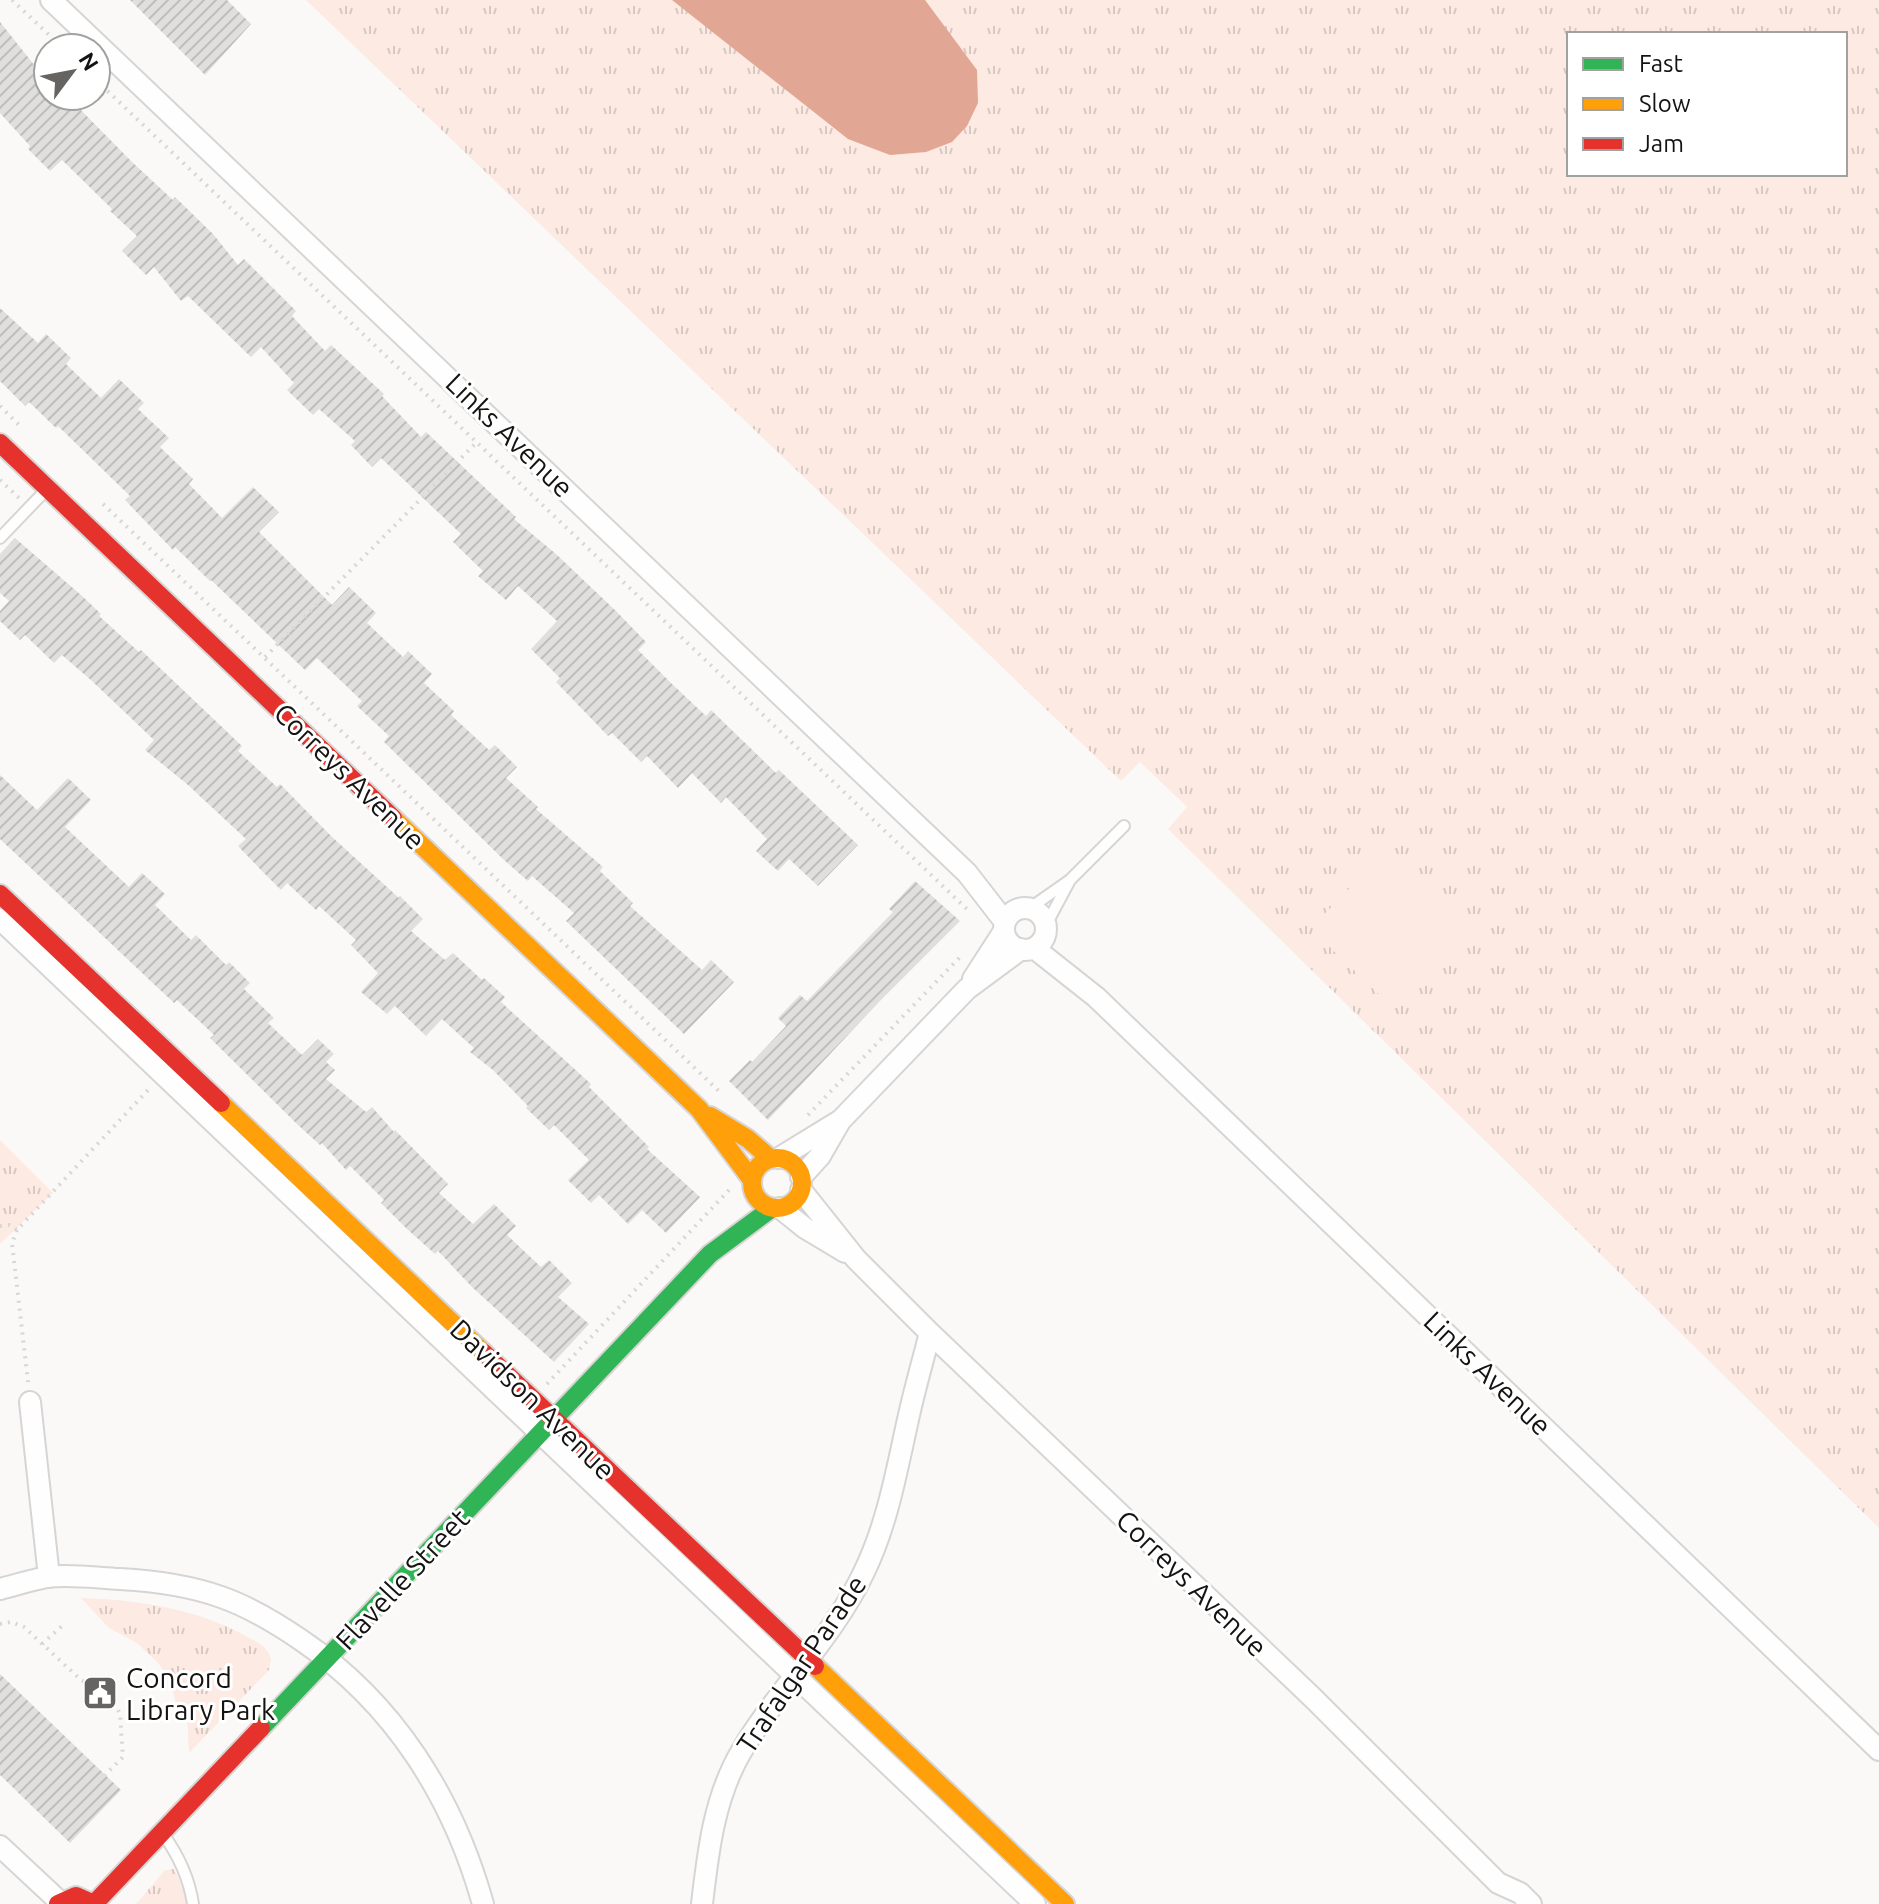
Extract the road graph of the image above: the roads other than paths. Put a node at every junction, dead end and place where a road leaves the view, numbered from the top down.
1 (51, 0) edge
2 (0, 443) edge
3 (48, 488) junction
4 (0, 538) edge
5 (1124, 826) dead end
6 (1070, 880) junction
7 (0, 894) edge
8 (1015, 918) junction
9 (0, 919) edge
10 (1036, 939) junction
11 (967, 989) junction
12 (699, 1109) junction
13 (841, 1120) junction
14 (775, 1159) junction
15 (801, 1183) junction
16 (752, 1184) junction
17 (776, 1208) junction
18 (710, 1254) junction
19 (856, 1259) junction
20 (930, 1333) junction
21 (30, 1402) road end
22 (554, 1419) junction
23 (539, 1434) junction
24 (49, 1577) junction
25 (0, 1589) edge
26 (328, 1658) junction
27 (807, 1658) junction
28 (794, 1675) junction
29 (1879, 1750) edge
30 (162, 1833) junction
31 (0, 1846) edge
32 (59, 1903) edge
33 (94, 1904) edge
34 (193, 1904) edge
35 (483, 1904) edge
36 (702, 1904) edge
37 (1035, 1904) edge
38 (1065, 1904) edge
39 (1531, 1904) edge

1 - 8 street, Links Avenue
2 - 3 street, Correys Avenue
3 - 4 lane
3 - 12 street, Correys Avenue
5 - 6 lane
6 - 8 lane
6 - 10 lane
7 - 22 street, Davidson Avenue
8 - 10 street
8 - 10 street
8 - 11 street
9 - 23 street, Davidson Avenue
10 - 11 street
10 - 29 street, Links Avenue
11 - 13 street
12 - 14 street, Correys Avenue
12 - 16 street, Correys Avenue
13 - 14 street
13 - 15 street
14 - 15 street
14 - 16 street
15 - 17 street
15 - 19 street, Correys Avenue
16 - 17 street
16 - 18 street, Flavelle Street
17 - 18 street, Flavelle Street
17 - 19 street, Correys Avenue
18 - 22 street, Flavelle Street
19 - 20 street, Correys Avenue
20 - 27 street, Trafalgar Parade
20 - 39 street, Correys Avenue
21 - 24 street
22 - 23 street, Flavelle Street
22 - 27 street, Davidson Avenue
23 - 26 street, Flavelle Street
23 - 28 street, Davidson Avenue
24 - 25 street
24 - 26 street
26 - 30 street, Flavelle Street
26 - 35 street
27 - 28 street, Trafalgar Parade
27 - 38 street, Davidson Avenue
28 - 36 street, Trafalgar Parade
28 - 37 street, Davidson Avenue
30 - 33 street, Flavelle Street
30 - 34 lane
31 - 32 street
32 - 33 street

